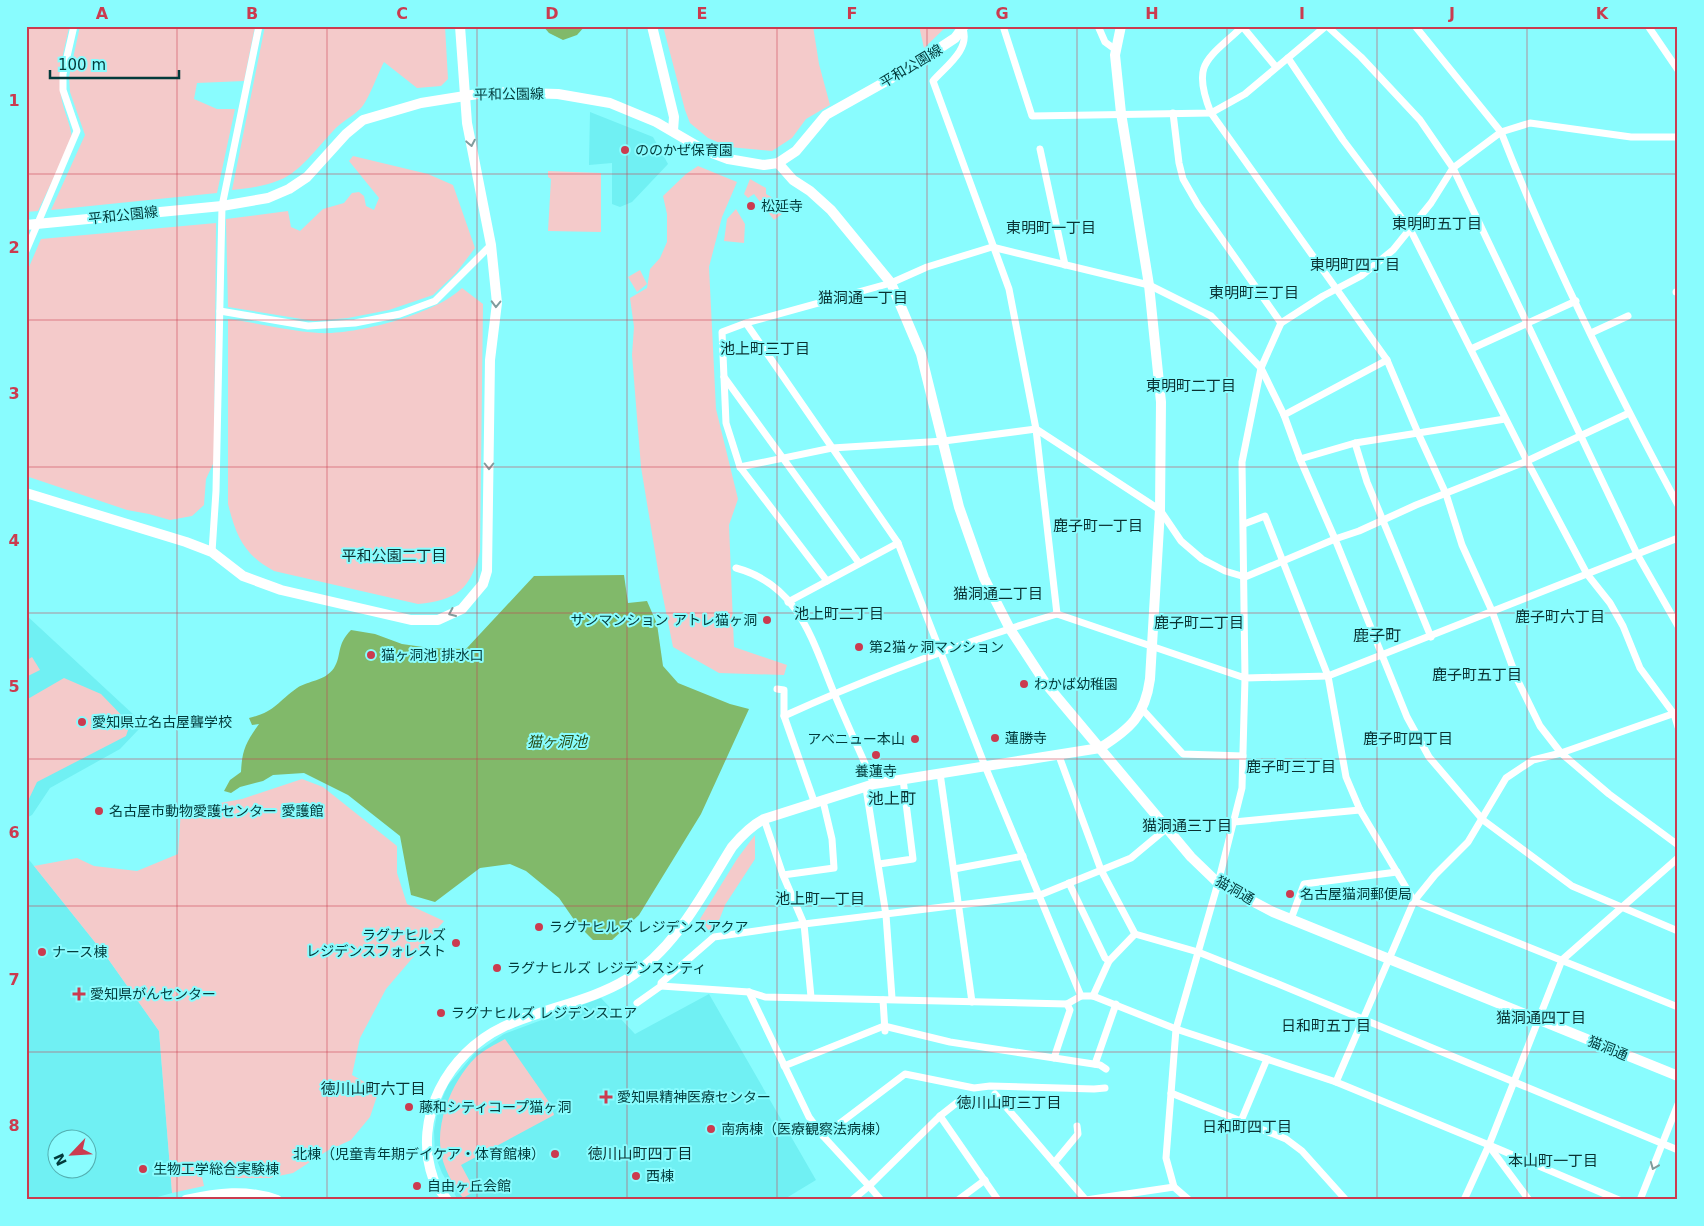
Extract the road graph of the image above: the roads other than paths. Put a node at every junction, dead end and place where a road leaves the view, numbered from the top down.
1 (74, 26) edge
2 (259, 26) edge
3 (460, 26) edge
4 (652, 26) edge
5 (1004, 26) edge
6 (1098, 26) edge
7 (1121, 26) edge
8 (1326, 26) edge
9 (1415, 26) edge
10 (1648, 26) edge
11 (1242, 27) edge
12 (963, 28) edge
13 (1116, 50) junction
14 (1288, 58) junction
15 (1276, 67) junction
16 (1678, 70) edge
17 (464, 95) junction
18 (1121, 113) junction
19 (1174, 113) junction
20 (1211, 113) junction
21 (673, 131) junction
22 (1501, 132) junction
23 (1678, 137) edge
24 (1040, 149) dead end
25 (778, 163) junction
26 (1453, 168) junction
27 (222, 206) junction
28 (32, 225) edge
29 (1410, 228) junction
30 (490, 245) junction
31 (992, 248) junction
32 (26, 251) edge
33 (1065, 265) junction
34 (891, 283) junction
35 (1149, 285) junction
36 (1336, 289) junction
37 (1576, 301) junction
38 (220, 311) junction
39 (1628, 316) dead end
40 (746, 323) junction
41 (1281, 323) junction
42 (1527, 323) junction
43 (1592, 333) junction
44 (1471, 349) junction
45 (1386, 360) junction
46 (1261, 368) junction
47 (724, 376) junction
48 (1629, 413) junction
49 (1284, 415) junction
50 (1506, 418) junction
51 (1036, 429) junction
52 (1418, 433) junction
53 (1581, 434) junction
54 (944, 441) junction
55 (1355, 443) junction
56 (832, 448) junction
57 (785, 459) junction
58 (1300, 459) junction
59 (1527, 461) junction
60 (740, 467) junction
61 (26, 493) edge
62 (1446, 494) junction
63 (1678, 505) edge
64 (1160, 510) junction
65 (1383, 520) junction
66 (1244, 524) junction
67 (1678, 538) edge
68 (1335, 539) junction
69 (898, 543) junction
70 (212, 552) junction
71 (1637, 554) junction
72 (1285, 561) junction
73 (859, 563) junction
74 (736, 568) dead end
75 (1587, 574) junction
76 (1245, 577) junction
77 (827, 581) junction
78 (788, 602) junction
79 (1492, 611) junction
80 (1057, 614) junction
81 (1678, 626) edge
82 (1010, 628) junction
83 (1430, 637) junction
84 (1152, 648) junction
85 (942, 653) junction
86 (1380, 654) junction
87 (1328, 676) junction
88 (1245, 678) junction
89 (777, 688) dead end
90 (834, 693) junction
91 (1142, 710) junction
92 (1676, 713) edge
93 (784, 716) junction
94 (1678, 727) edge
95 (1100, 748) junction
96 (1561, 752) junction
97 (1059, 756) junction
98 (1243, 756) junction
99 (985, 766) junction
100 (940, 773) junction
101 (903, 779) junction
102 (870, 786) junction
103 (819, 802) junction
104 (1360, 810) junction
105 (764, 819) junction
106 (1483, 820) junction
107 (1234, 822) junction
108 (1166, 828) junction
109 (1678, 845) edge
110 (1023, 856) junction
111 (1678, 858) edge
112 (879, 864) junction
113 (954, 869) junction
114 (1101, 870) junction
115 (1397, 872) junction
116 (783, 875) junction
117 (1069, 883) junction
118 (1218, 883) junction
119 (1040, 895) junction
120 (1414, 901) junction
121 (959, 906) junction
122 (1622, 907) junction
123 (886, 916) junction
124 (1292, 919) junction
125 (804, 924) junction
126 (1678, 931) edge
127 (1135, 934) junction
128 (1198, 952) junction
129 (1388, 959) junction
130 (1562, 960) junction
131 (1109, 961) junction
132 (661, 986) junction
133 (750, 992) junction
134 (1081, 996) junction
135 (1093, 996) junction
136 (811, 997) junction
137 (892, 998) junction
138 (883, 1000) junction
139 (972, 1002) junction
140 (637, 1003) dead end
141 (1067, 1004) junction
142 (1116, 1004) junction
143 (1678, 1007) edge
144 (1363, 1020) junction
145 (1539, 1020) junction
146 (885, 1029) junction
147 (1176, 1029) junction
148 (1054, 1058) junction
149 (1267, 1059) junction
150 (1095, 1064) junction
151 (784, 1066) junction
152 (1106, 1069) dead end
153 (1678, 1076) edge
154 (1336, 1082) junction
155 (1515, 1082) junction
156 (1105, 1088) dead end
157 (1171, 1093) junction
158 (995, 1094) dead end
159 (959, 1101) dead end
160 (1678, 1104) edge
161 (940, 1116) junction
162 (1241, 1121) junction
163 (1077, 1126) dead end
164 (822, 1136) junction
165 (1662, 1144) junction
166 (1489, 1145) junction
167 (1678, 1150) edge
168 (1054, 1163) junction
169 (985, 1180) junction
170 (870, 1186) junction
171 (1174, 1187) junction
172 (1085, 1199) edge
173 (186, 1200) edge
174 (277, 1200) edge
175 (447, 1200) edge
176 (852, 1200) edge
177 (880, 1200) edge
178 (958, 1200) edge
179 (998, 1200) edge
180 (1189, 1200) edge
181 (1346, 1200) edge
182 (1464, 1200) edge
183 (1530, 1200) edge
184 (1619, 1200) edge
185 (1640, 1200) edge

1 - 28 street
2 - 27 street
3 - 17 street
4 - 21 street
5 - 18 street
6 - 13 street
7 - 13 street
8 - 14 street
8 - 26 street
9 - 22 street
10 - 16 street
11 - 15 street
11 - 20 street
12 - 25 street, 平和公園線
12 - 31 street
13 - 18 street
14 - 15 street
14 - 29 street
15 - 20 street
17 - 21 street, 平和公園線
17 - 27 street, 平和公園線
17 -> 30 street
18 - 19 street
18 - 35 street
19 - 20 street
19 - 41 street
20 - 36 street
21 - 25 street, 平和公園線
22 - 23 street
22 - 26 street
22 - 37 street
24 - 33 street
25 - 34 street, 猫洞通
26 - 29 street
26 - 42 street
27 - 28 street, 平和公園線
27 - 38 street
28 - 32 street
29 - 36 street
29 - 44 street
30 - 38 street
30 -> 70 street
31 - 33 street
31 - 34 street
31 - 51 street
33 - 35 street
34 - 40 street
34 - 54 street, 猫洞通
35 - 46 street
35 - 64 street
36 - 41 street
36 - 45 street
37 - 42 street
37 - 43 street
38 - 70 street
39 - 43 street
40 - 47 street
40 - 56 street
41 - 46 street
42 - 44 street
42 - 53 street
43 - 48 street
44 - 50 street
45 - 49 street
45 - 52 street
46 - 49 street
46 - 66 street
47 - 57 street
47 - 60 street
48 - 53 street
48 - 63 street
49 - 58 street
50 - 52 street
50 - 59 street
51 - 54 street
51 - 64 street
51 - 80 street
52 - 55 street
52 - 62 street
53 - 59 street
53 - 71 street
54 - 56 street
54 - 82 street, 猫洞通
55 - 58 street
55 - 65 street
56 - 57 street
56 - 69 street
57 - 60 street
57 - 73 street
58 - 68 street
59 - 62 street
59 - 75 street
60 - 77 street
61 - 70 street
62 - 65 street
62 - 79 street
64 - 76 street
64 - 84 street
65 - 68 street
65 - 83 street
66 - 72 street
66 - 76 street
67 - 71 street
68 - 72 street
68 - 86 street
69 - 73 street
69 - 85 street
71 - 75 street
71 - 81 street
72 - 76 street
72 - 87 street
73 - 77 street
74 - 78 street
75 - 79 street
75 - 92 street
76 - 88 street
77 - 78 street
78 - 90 street
79 - 83 street
79 - 96 street
80 - 82 street
80 - 84 street
82 - 85 street
82 - 95 street, 猫洞通
83 - 86 street
84 - 88 street
84 - 91 street
85 - 90 street
85 - 99 street
86 - 87 street
86 - 106 street
87 - 88 street
87 - 104 street
88 - 98 street
89 - 93 street
90 - 93 street
90 - 102 street
91 - 95 street
91 - 98 street
92 - 94 street
92 - 96 street
93 - 103 street
95 - 97 street
95 - 108 street, 猫洞通
96 - 106 street
96 - 109 street
97 - 99 street
97 - 114 street
98 - 107 street
99 - 100 street
99 - 110 street
100 - 101 street
100 - 113 street
101 - 102 street
101 - 112 street
102 - 103 street
102 - 112 street
103 - 105 street
103 - 116 street
104 - 107 street
104 - 115 street
105 - 116 street
105 - 175 street
106 - 120 street
106 - 122 street
107 - 118 street
108 - 114 street
108 - 118 street, 猫洞通
110 - 113 street
110 - 119 street
111 - 122 street
112 - 123 street
113 - 121 street
114 - 117 street
114 - 127 street
115 - 120 street
115 - 124 street
116 - 125 street
117 - 119 street
117 - 131 street
118 - 124 street, 猫洞通
118 - 128 street
119 - 121 street
119 - 134 street
120 - 129 street
120 - 130 street
121 - 123 street
121 - 139 street
122 - 126 street
122 - 130 street
123 - 125 street
123 - 137 street
124 - 129 street, 猫洞通
125 - 132 street
125 - 136 street
127 - 128 street
127 - 131 street
128 - 144 street
128 - 147 street
129 - 144 street
129 - 145 street, 猫洞通
130 - 143 street
130 - 145 street
131 - 135 street
132 - 133 street
132 - 140 street
133 - 136 street
133 - 151 street
134 - 135 street
134 - 141 street
135 - 142 street
136 - 138 street
137 - 138 street
137 - 139 street
138 - 146 street
139 - 141 street
141 - 148 street
142 - 147 street
142 - 150 street
144 - 154 street
144 - 155 street
145 - 153 street, 猫洞通
145 - 155 street
146 - 148 street
146 - 151 street
147 - 149 street
147 - 157 street
148 - 150 street
149 - 154 street
149 - 162 street
150 - 152 street
151 - 164 street
154 - 166 street
155 - 165 street
155 - 166 street
156 - 164 street
157 - 162 street
157 - 171 street
158 - 168 street
159 - 161 street
160 - 165 street
161 - 169 street
161 - 170 street
162 - 181 street
163 - 168 street
164 - 170 street
165 - 167 street
165 -> 185 street
166 - 182 street
166 - 183 street
166 - 184 street
168 - 172 street
169 - 178 street
169 - 179 street
170 - 176 street
170 - 177 street
171 - 172 street
171 - 180 street
173 - 174 street

